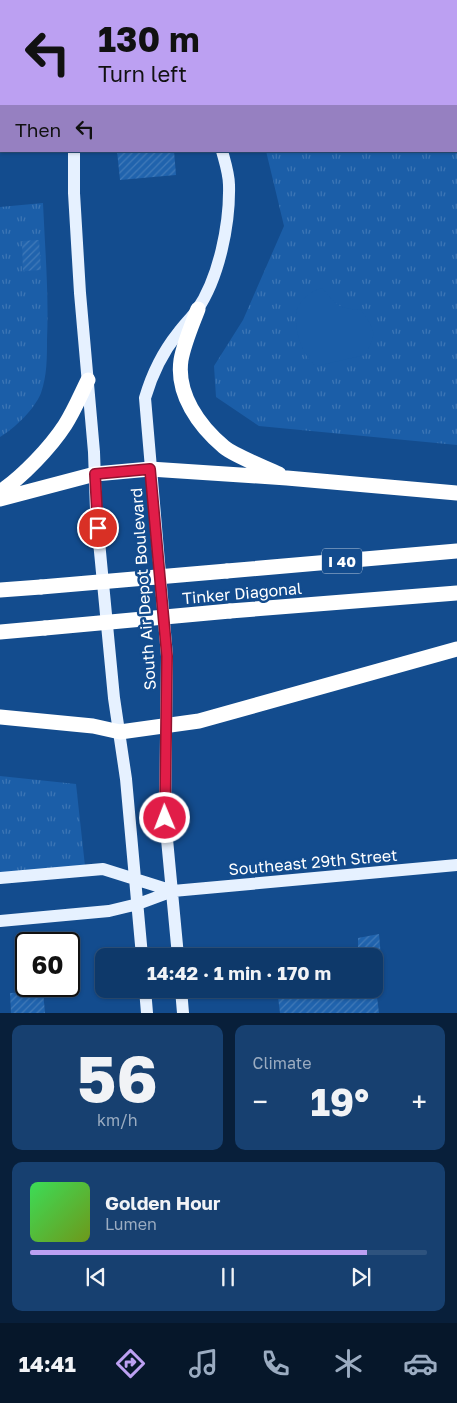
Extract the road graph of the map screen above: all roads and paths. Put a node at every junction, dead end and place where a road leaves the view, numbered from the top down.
1 (74, 152) edge
2 (222, 152) edge
3 (198, 309) junction
4 (88, 380) junction
5 (150, 469) junction
6 (95, 474) junction
7 (287, 478) junction
8 (0, 492) edge
9 (457, 493) edge
10 (0, 500) edge
11 (457, 551) edge
12 (0, 590) edge
13 (457, 593) edge
14 (0, 632) edge
15 (457, 649) edge
16 (0, 717) edge
17 (166, 726) junction
18 (120, 732) junction
19 (457, 865) edge
20 (0, 878) edge
21 (136, 878) junction
22 (173, 891) junction
23 (138, 904) junction
24 (0, 921) edge
25 (141, 948) edge
26 (177, 948) edge
27 (146, 998) edge
28 (182, 998) edge
29 (147, 1013) edge
30 (183, 1013) edge

1 - 4 main road
2 - 3 main road, South Air Depot Boulevard
3 - 5 main road, South Air Depot Boulevard
3 - 7 highway
4 - 6 main road
4 - 8 highway
5 - 6 highway
5 - 7 highway
5 - 17 main road, South Air Depot Boulevard
6 - 10 highway
6 - 18 main road
7 - 9 highway
11 - 12 highway, Tinker Diagonal / I 40, bridge
13 - 14 highway, Tinker Diagonal, bridge
15 - 17 highway
16 - 18 highway
17 - 18 highway
17 - 22 main road, South Air Depot Boulevard
18 - 21 main road
19 - 22 main road, Southeast 29th Street
20 - 21 main road, Southeast 29th Street
21 - 22 main road, Southeast 29th Street
21 - 23 main road
22 - 23 main road, Southeast 29th Street
22 - 26 main road, South Air Depot Boulevard
23 - 24 main road, Southeast 29th Street
23 - 25 main road
27 - 29 main road
28 - 30 main road

